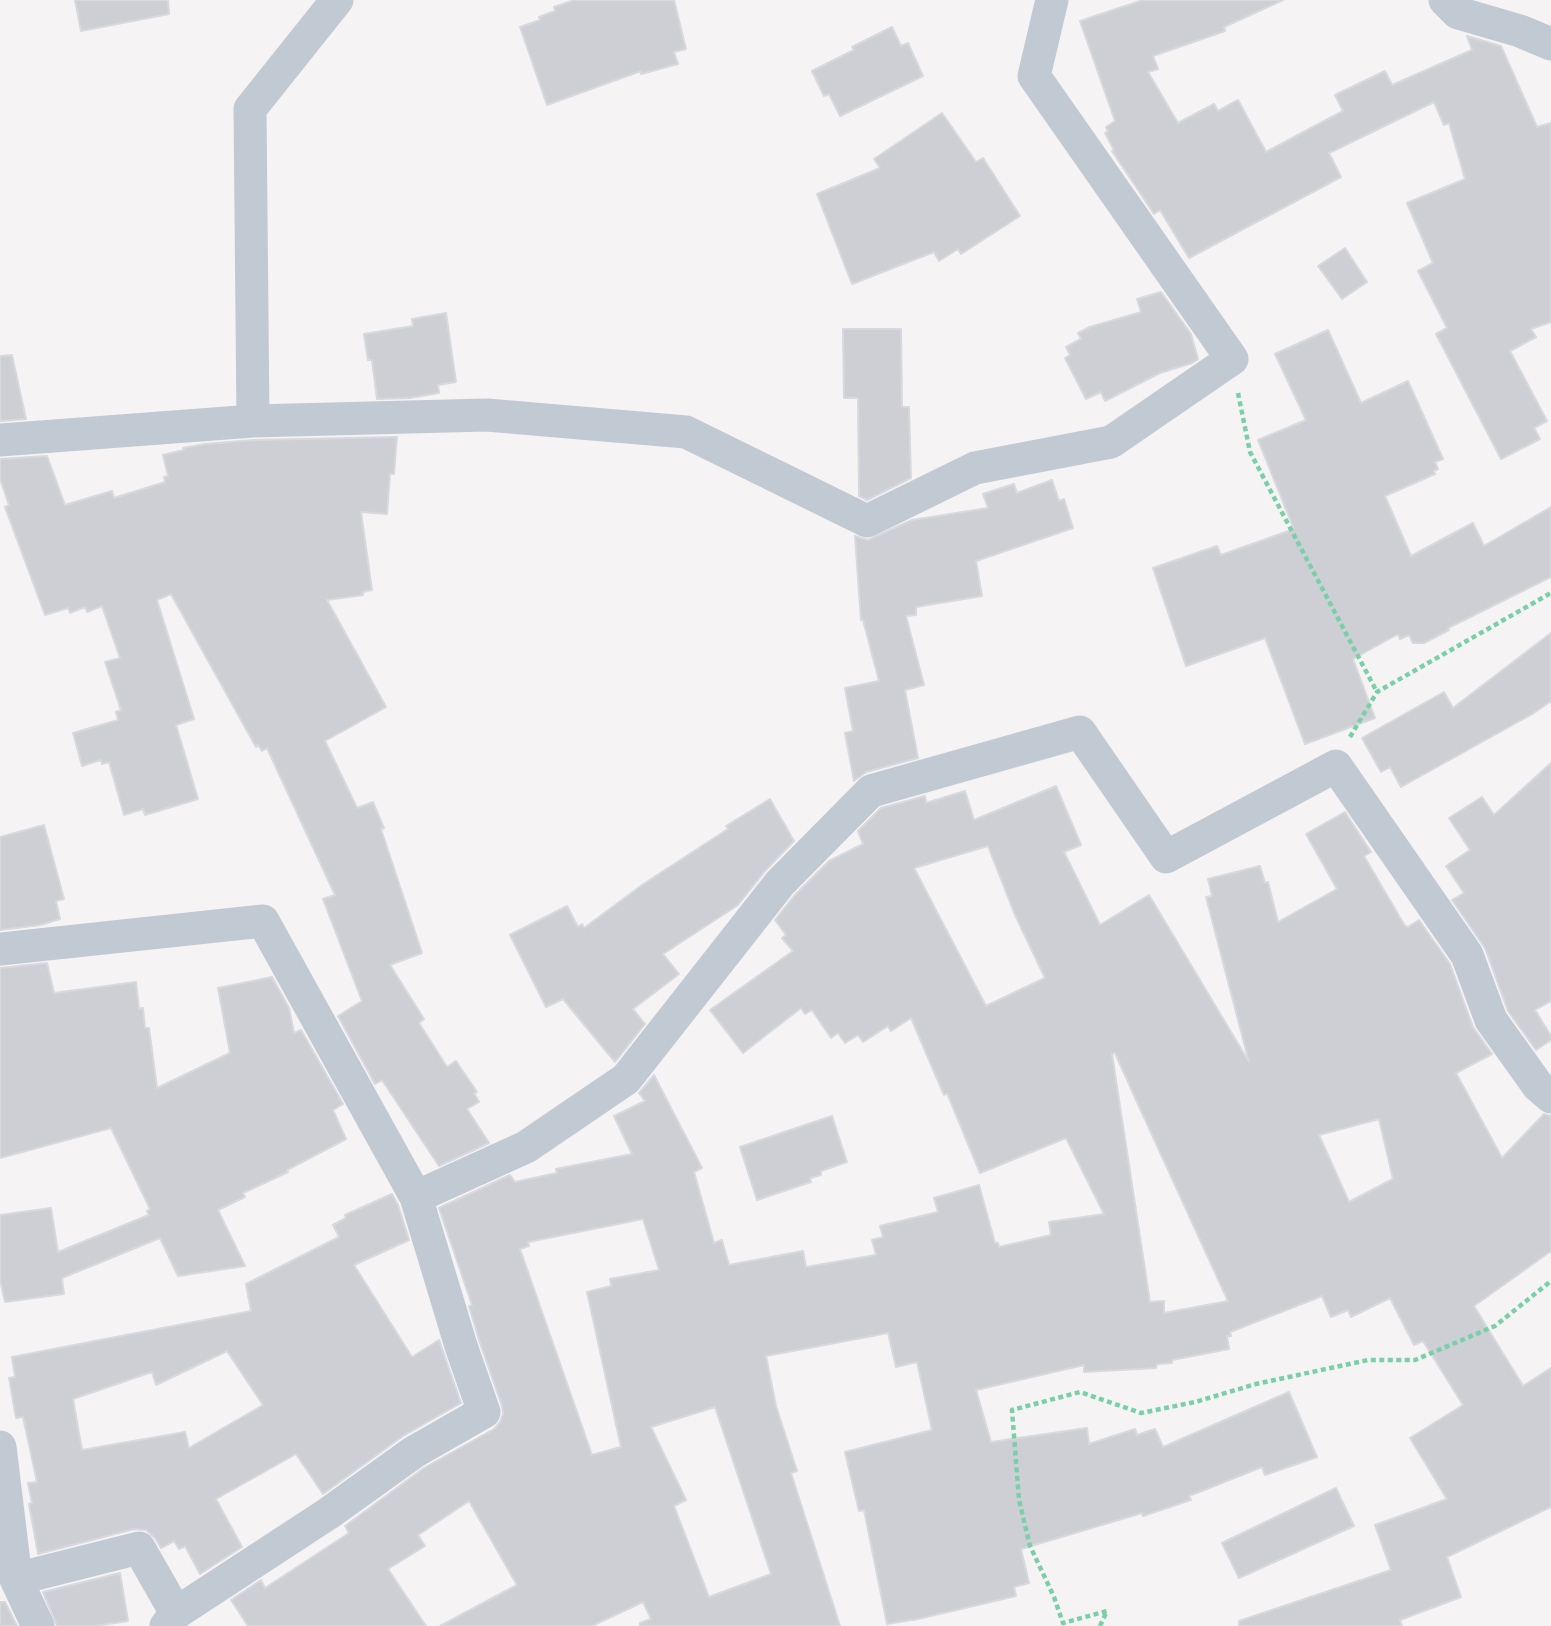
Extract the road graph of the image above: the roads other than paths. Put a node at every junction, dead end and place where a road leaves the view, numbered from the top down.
1 (337, 0) edge
2 (1052, 0) edge
3 (1445, 0) edge
4 (1551, 44) edge
5 (253, 421) junction
6 (0, 440) edge
7 (0, 949) edge
8 (1551, 1097) edge
9 (416, 1197) junction
10 (0, 1447) edge
11 (16, 1579) junction
12 (171, 1620) edge
13 (38, 1626) edge

1 - 5 street
2 - 5 street
3 - 4 street
5 - 6 street
7 - 9 street
8 - 9 street
9 - 12 street
10 - 11 street
11 - 12 street
11 - 13 street

